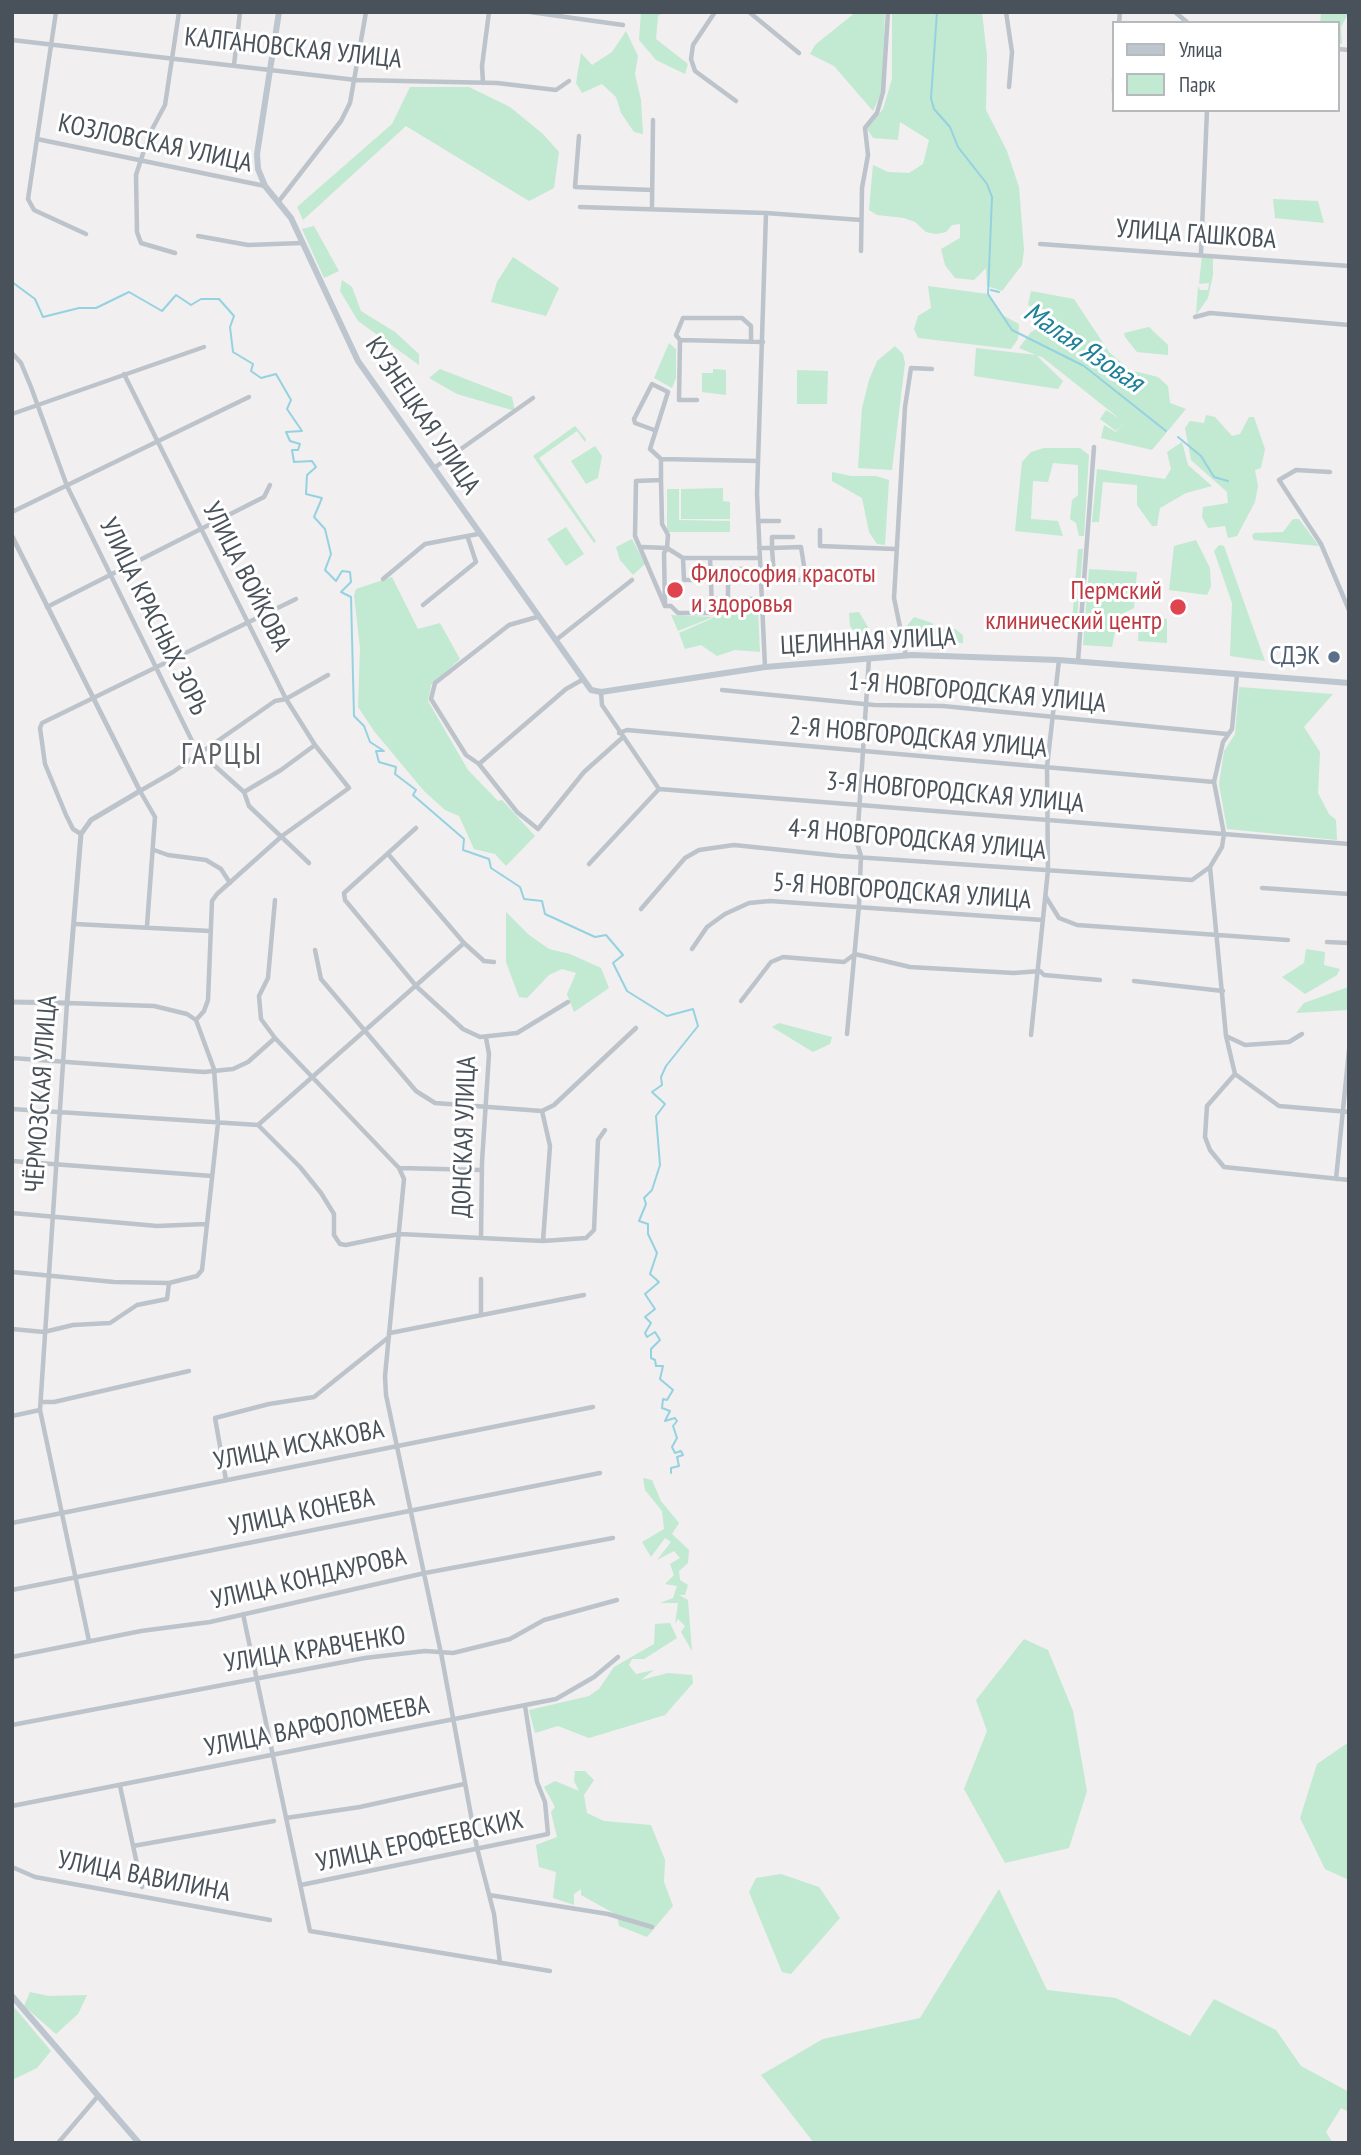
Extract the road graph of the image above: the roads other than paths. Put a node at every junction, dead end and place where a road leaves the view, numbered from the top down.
1 (56, 12) edge
2 (179, 12) edge
3 (240, 12) edge
4 (279, 12) edge
5 (366, 12) edge
6 (489, 12) edge
7 (530, 12) edge
8 (715, 12) edge
9 (749, 12) edge
10 (888, 12) edge
11 (1006, 12) edge
12 (623, 25) dead end
13 (12, 40) edge
14 (52, 44) junction
15 (799, 53) dead end
16 (173, 57) junction
17 (234, 65) junction
18 (270, 71) junction
19 (356, 80) junction
20 (569, 81) dead end
21 (483, 83) junction
22 (1009, 87) dead end
23 (736, 101) dead end
24 (1207, 112) edge
25 (653, 120) dead end
26 (579, 136) dead end
27 (37, 139) junction
28 (141, 159) junction
29 (265, 186) junction
30 (652, 190) junction
31 (279, 201) junction
32 (580, 207) dead end
33 (652, 208) junction
34 (766, 213) junction
35 (861, 220) junction
36 (86, 233) dead end
37 (198, 236) dead end
38 (303, 243) junction
39 (1040, 244) dead end
40 (861, 251) dead end
41 (176, 253) dead end
42 (1201, 254) junction
43 (1349, 266) edge
44 (1195, 317) dead end
45 (1349, 325) edge
46 (680, 341) junction
47 (751, 342) junction
48 (763, 342) junction
49 (204, 347) dead end
50 (12, 353) edge
51 (932, 369) dead end
52 (124, 374) junction
53 (249, 397) dead end
54 (533, 398) dead end
55 (697, 400) dead end
56 (36, 406) junction
57 (12, 414) edge
58 (654, 430) junction
59 (156, 441) junction
60 (1094, 447) dead end
61 (661, 459) junction
62 (758, 461) junction
63 (433, 469) junction
64 (1330, 472) dead end
65 (661, 480) junction
66 (270, 485) dead end
67 (67, 486) junction
68 (12, 512) edge
69 (758, 521) junction
70 (779, 521) dead end
71 (820, 530) dead end
72 (201, 531) junction
73 (478, 534) junction
74 (12, 536) edge
75 (468, 537) junction
76 (793, 537) dead end
77 (642, 547) junction
78 (667, 548) junction
79 (759, 548) junction
80 (772, 548) junction
81 (895, 549) junction
82 (683, 558) junction
83 (710, 558) junction
84 (759, 558) junction
85 (760, 569) junction
86 (112, 575) junction
87 (383, 579) dead end
88 (632, 580) dead end
89 (711, 580) junction
90 (296, 599) dead end
91 (713, 599) junction
92 (728, 599) junction
93 (761, 599) junction
94 (423, 605) dead end
95 (665, 606) junction
96 (47, 607) junction
97 (1349, 610) edge
98 (537, 617) junction
99 (248, 621) junction
100 (554, 641) junction
101 (906, 656) junction
102 (869, 657) junction
103 (1059, 660) junction
104 (1078, 661) junction
105 (156, 666) junction
106 (765, 667) junction
107 (328, 675) dead end
108 (1237, 675) junction
109 (582, 680) junction
110 (1349, 683) edge
111 (722, 690) dead end
112 (601, 692) junction
113 (92, 698) junction
114 (286, 699) junction
115 (866, 702) junction
116 (1055, 720) junction
117 (1228, 734) junction
118 (621, 736) junction
119 (315, 745) junction
120 (862, 753) junction
121 (200, 754) junction
122 (479, 764) junction
123 (1047, 767) junction
124 (1214, 782) junction
125 (659, 789) junction
126 (140, 791) junction
127 (244, 792) junction
128 (859, 804) junction
129 (1047, 820) junction
130 (416, 828) dead end
131 (81, 834) junction
132 (1224, 834) junction
133 (282, 836) junction
134 (1349, 844) edge
135 (154, 850) junction
136 (387, 854) junction
137 (862, 856) junction
138 (309, 863) dead end
139 (589, 864) dead end
140 (1210, 867) junction
141 (1048, 870) junction
142 (230, 883) junction
143 (1262, 888) dead end
144 (1349, 894) edge
145 (1046, 897) junction
146 (275, 901) dead end
147 (859, 905) junction
148 (641, 909) dead end
149 (1043, 920) junction
150 (75, 925) junction
151 (147, 926) junction
152 (211, 931) junction
153 (1216, 935) junction
154 (1288, 940) dead end
155 (1327, 942) dead end
156 (464, 943) junction
157 (1349, 943) edge
158 (315, 950) dead end
159 (692, 950) dead end
160 (855, 954) junction
161 (494, 962) dead end
162 (1040, 971) junction
163 (1100, 980) dead end
164 (1134, 981) dead end
165 (417, 987) junction
166 (1224, 991) junction
167 (741, 1001) dead end
168 (12, 1002) edge
169 (568, 1002) dead end
170 (67, 1003) junction
171 (196, 1020) junction
172 (636, 1028) dead end
173 (365, 1031) junction
174 (847, 1034) dead end
175 (1302, 1034) dead end
176 (1031, 1035) dead end
177 (1226, 1036) junction
178 (275, 1038) junction
179 (486, 1038) junction
180 (1349, 1050) edge
181 (12, 1058) edge
182 (64, 1062) junction
183 (214, 1069) junction
184 (1235, 1074) junction
185 (313, 1075) junction
186 (486, 1106) junction
187 (12, 1109) edge
188 (542, 1111) junction
189 (1346, 1112) edge
190 (61, 1113) junction
191 (218, 1123) junction
192 (258, 1125) junction
193 (605, 1130) dead end
194 (12, 1161) edge
195 (58, 1163) junction
196 (399, 1168) junction
197 (482, 1170) junction
198 (212, 1176) junction
199 (1336, 1179) junction
200 (1349, 1180) edge
201 (12, 1213) edge
202 (52, 1216) junction
203 (206, 1224) junction
204 (399, 1234) junction
205 (481, 1238) junction
206 (543, 1241) junction
207 (12, 1272) edge
208 (49, 1275) junction
209 (481, 1279) dead end
210 (169, 1283) junction
211 (584, 1295) dead end
212 (481, 1313) junction
213 (12, 1329) edge
214 (44, 1332) junction
215 (390, 1335) junction
216 (190, 1371) dead end
217 (42, 1402) junction
218 (593, 1407) dead end
219 (40, 1410) junction
220 (12, 1416) edge
221 (398, 1446) junction
222 (600, 1473) dead end
223 (226, 1480) junction
224 (412, 1510) junction
225 (61, 1512) junction
226 (12, 1522) edge
227 (613, 1538) dead end
228 (425, 1573) junction
229 (75, 1578) junction
230 (12, 1590) edge
231 (617, 1600) dead end
232 (243, 1614) junction
233 (89, 1641) junction
234 (440, 1650) junction
235 (12, 1657) edge
236 (618, 1657) dead end
237 (258, 1677) junction
238 (525, 1706) junction
239 (452, 1720) junction
240 (12, 1725) edge
241 (275, 1755) junction
242 (464, 1784) junction
243 (120, 1786) junction
244 (12, 1806) edge
245 (286, 1818) junction
246 (274, 1821) dead end
247 (133, 1846) junction
248 (477, 1848) junction
249 (12, 1867) edge
250 (301, 1885) junction
251 (142, 1887) dead end
252 (489, 1895) junction
253 (270, 1920) dead end
254 (652, 1927) dead end
255 (500, 1963) junction
256 (550, 1971) dead end
257 (12, 1996) edge
258 (98, 2096) junction
259 (58, 2143) edge
260 (139, 2143) edge

1 - 14 street
2 - 16 street
3 - 17 street
4 - 18 main road
5 - 19 street
6 - 21 street
7 - 12 street
8 - 23 street
9 - 15 street
10 - 35 street
11 - 22 street
13 - 14 street, КАЛГАНОВСКАЯ УЛИЦА
14 - 16 street, КАЛГАНОВСКАЯ УЛИЦА
14 - 27 street
16 - 17 street, КАЛГАНОВСКАЯ УЛИЦА
16 - 28 street
17 - 18 street, КАЛГАНОВСКАЯ УЛИЦА
18 - 19 street, КАЛГАНОВСКАЯ УЛИЦА
18 - 29 main road
19 - 21 street, КАЛГАНОВСКАЯ УЛИЦА
19 - 31 street
20 - 21 street, КАЛГАНОВСКАЯ УЛИЦА
24 - 42 street
25 - 30 street
26 - 30 street
27 - 28 street, КОЗЛОВСКАЯ УЛИЦА
27 - 36 street
28 - 29 street, КОЗЛОВСКАЯ УЛИЦА
28 - 41 street
29 - 31 main road, КУЗНЕЦКАЯ УЛИЦА
30 - 33 street
31 - 38 main road, КУЗНЕЦКАЯ УЛИЦА
32 - 33 street
33 - 34 street
34 - 35 street
34 - 48 street
35 - 40 street
37 - 38 street
38 - 63 main road, КУЗНЕЦКАЯ УЛИЦА
39 - 42 street, УЛИЦА ГАШКОВА
42 - 43 street, УЛИЦА ГАШКОВА
44 - 45 street
46 - 47 street
46 - 47 street
46 - 55 street
47 - 48 street
48 - 62 street
49 - 52 street
50 - 56 street, УЛИЦА КРАСНЫХ ЗОРЬ
51 - 81 street
52 - 56 street
52 - 59 street, УЛИЦА ВОЙКОВА
53 - 59 street
54 - 63 street
56 - 57 street
56 - 67 street, УЛИЦА КРАСНЫХ ЗОРЬ
58 - 58 street
58 - 61 street
59 - 67 street
59 - 72 street, УЛИЦА ВОЙКОВА
60 - 104 street
61 - 62 street
61 - 65 street
62 - 69 street
63 - 73 main road, КУЗНЕЦКАЯ УЛИЦА
64 - 97 street
65 - 77 street
65 - 78 street
66 - 72 street
67 - 68 street
67 - 86 street, УЛИЦА КРАСНЫХ ЗОРЬ
69 - 70 street
69 - 79 street
71 - 81 street
72 - 86 street
72 - 99 street, УЛИЦА ВОЙКОВА
73 - 75 street
73 - 98 main road, КУЗНЕЦКАЯ УЛИЦА
74 - 96 street
75 - 87 street
75 - 94 street
76 - 80 street
77 - 78 street
77 - 95 street
78 - 82 street
78 - 95 street
79 - 80 street
79 - 84 street
80 - 80 street
81 - 101 street
82 - 83 street
82 - 89 street
83 - 84 street
83 - 89 street
84 - 85 street
85 - 92 street
85 - 93 street
86 - 96 street
86 - 105 street, УЛИЦА КРАСНЫХ ЗОРЬ
88 - 100 street
89 - 91 street
90 - 99 street
91 - 92 street
91 - 95 street
92 - 93 street
93 - 106 street
96 - 113 street
98 - 100 main road, КУЗНЕЦКАЯ УЛИЦА
98 - 122 street
99 - 105 street
99 - 114 street, УЛИЦА ВОЙКОВА
100 - 109 main road, КУЗНЕЦКАЯ УЛИЦА
101 - 102 main road, ЦЕЛИННАЯ УЛИЦА
101 - 103 main road, ЦЕЛИННАЯ УЛИЦА
102 - 106 main road, ЦЕЛИННАЯ УЛИЦА
102 - 115 street
103 - 104 main road, ЦЕЛИННАЯ УЛИЦА
103 - 116 street
104 - 108 main road, ЦЕЛИННАЯ УЛИЦА
105 - 113 street
105 - 121 street, УЛИЦА КРАСНЫХ ЗОРЬ
106 - 112 main road, ЦЕЛИННАЯ УЛИЦА
107 - 114 street
108 - 110 main road, ЦЕЛИННАЯ УЛИЦА
108 - 117 street
109 - 112 main road, КУЗНЕЦКАЯ УЛИЦА
109 - 122 street
111 - 115 street, 1-Я НОВГОРОДСКАЯ УЛИЦА
112 - 118 street
113 - 126 street
113 - 131 street
114 - 119 street, УЛИЦА ВОЙКОВА
114 - 121 street
115 - 116 street, 1-Я НОВГОРОДСКАЯ УЛИЦА
115 - 120 street
116 - 117 street, 1-Я НОВГОРОДСКАЯ УЛИЦА
116 - 123 street
117 - 124 street
118 - 120 street, 2-Я НОВГОРОДСКАЯ УЛИЦА
118 - 122 street
118 - 125 street
119 - 127 street
119 - 133 street, УЛИЦА ВОЙКОВА
120 - 123 street, 2-Я НОВГОРОДСКАЯ УЛИЦА
120 - 128 street
121 - 126 street
121 - 127 street, УЛИЦА КРАСНЫХ ЗОРЬ
123 - 124 street, 2-Я НОВГОРОДСКАЯ УЛИЦА
123 - 129 street
124 - 132 street
125 - 128 street, 3-Я НОВГОРОДСКАЯ УЛИЦА
125 - 139 street
126 - 131 street
126 - 135 street
127 - 133 street, УЛИЦА КРАСНЫХ ЗОРЬ
128 - 129 street, 3-Я НОВГОРОДСКАЯ УЛИЦА
128 - 137 street
129 - 132 street, 3-Я НОВГОРОДСКАЯ УЛИЦА
129 - 141 street
130 - 136 street
131 - 150 street, ЧЁРМОЗСКАЯ УЛИЦА
132 - 134 street, 3-Я НОВГОРОДСКАЯ УЛИЦА
132 - 140 street
133 - 138 street, УЛИЦА КРАСНЫХ ЗОРЬ
133 - 142 street
135 - 142 street
135 - 151 street
136 - 156 street
136 - 165 street
137 - 141 street, 4-Я НОВГОРОДСКАЯ УЛИЦА
137 - 147 street
137 - 148 street, 4-Я НОВГОРОДСКАЯ УЛИЦА
140 - 141 street, 4-Я НОВГОРОДСКАЯ УЛИЦА
140 - 153 street
141 - 145 street
142 - 152 street
143 - 144 street
145 - 149 street
145 - 153 street, 5-Я НОВГОРОДСКАЯ УЛИЦА
146 - 178 street
147 - 149 street, 5-Я НОВГОРОДСКАЯ УЛИЦА
147 - 159 street, 5-Я НОВГОРОДСКАЯ УЛИЦА
147 - 160 street
149 - 162 street
150 - 151 street
150 - 170 street, ЧЁРМОЗСКАЯ УЛИЦА
151 - 152 street
152 - 171 street
153 - 154 street, 5-Я НОВГОРОДСКАЯ УЛИЦА
153 - 166 street
155 - 157 street
156 - 161 street
156 - 165 street
158 - 173 street
160 - 162 street
160 - 167 street
160 - 174 street
162 - 163 street
162 - 176 street
164 - 166 street
165 - 173 street
165 - 179 street
166 - 177 street
168 - 170 street
169 - 179 street
170 - 171 street
170 - 182 street, ЧЁРМОЗСКАЯ УЛИЦА
171 - 183 street
172 - 188 street
173 - 185 street
173 - 186 street
175 - 177 street
177 - 184 street
178 - 183 street
178 - 185 street
179 - 186 street, ДОНСКАЯ УЛИЦА
180 - 189 street
181 - 182 street
182 - 183 street
182 - 190 street, ЧЁРМОЗСКАЯ УЛИЦА
183 - 191 street
184 - 189 street
184 - 199 street
185 - 192 street
185 - 196 street
186 - 188 street
186 - 197 street, ДОНСКАЯ УЛИЦА
187 - 190 street
188 - 206 street
189 - 199 street
190 - 191 street
190 - 195 street, ЧЁРМОЗСКАЯ УЛИЦА
191 - 192 street
191 - 198 street
192 - 204 street
193 - 206 street
194 - 195 street
195 - 198 street
195 - 202 street, ЧЁРМОЗСКАЯ УЛИЦА
196 - 197 street
196 - 204 street
197 - 205 street, ДОНСКАЯ УЛИЦА
198 - 203 street
199 - 200 street
201 - 202 street
202 - 203 street
202 - 208 street, ЧЁРМОЗСКАЯ УЛИЦА
203 - 210 street
204 - 205 street
204 - 215 street
205 - 206 street
207 - 208 street
208 - 210 street
208 - 214 street, ЧЁРМОЗСКАЯ УЛИЦА
209 - 212 street
210 - 214 street
211 - 212 street
212 - 215 street
213 - 214 street
214 - 217 street, ЧЁРМОЗСКАЯ УЛИЦА
215 - 221 street
215 - 223 street
216 - 217 street
217 - 219 street, ЧЁРМОЗСКАЯ УЛИЦА
218 - 221 street, УЛИЦА ИСХАКОВА
219 - 220 street
219 - 225 street, ЧЁРМОЗСКАЯ УЛИЦА
221 - 223 street, УЛИЦА ИСХАКОВА
221 - 224 street
222 - 224 street, УЛИЦА КОНЕВА
223 - 225 street, УЛИЦА ИСХАКОВА
224 - 228 street
224 - 229 street, УЛИЦА КОНЕВА
225 - 226 street, УЛИЦА ИСХАКОВА
225 - 229 street, ЧЁРМОЗСКАЯ УЛИЦА
227 - 228 street, УЛИЦА КОНДАУРОВА
228 - 232 street, УЛИЦА КОНДАУРОВА
228 - 234 street
229 - 230 street, УЛИЦА КОНЕВА
229 - 233 street, ЧЁРМОЗСКАЯ УЛИЦА
231 - 234 street, УЛИЦА КРАВЧЕНКО
232 - 233 street, УЛИЦА КОНДАУРОВА
232 - 237 street
233 - 235 street, УЛИЦА КОНДАУРОВА
234 - 237 street, УЛИЦА КРАВЧЕНКО
234 - 239 street
236 - 238 street, УЛИЦА ВАРФОЛОМЕЕВА
237 - 240 street, УЛИЦА КРАВЧЕНКО
237 - 241 street
238 - 239 street, УЛИЦА ВАРФОЛОМЕЕВА
238 - 248 street, УЛИЦА ЕРОФЕЕВСКИХ
239 - 241 street, УЛИЦА ВАРФОЛОМЕЕВА
239 - 242 street
241 - 243 street, УЛИЦА ВАРФОЛОМЕЕВА
241 - 245 street
242 - 245 street
242 - 248 street
243 - 244 street, УЛИЦА ВАРФОЛОМЕЕВА
243 - 247 street
245 - 250 street
246 - 247 street
247 - 251 street
248 - 250 street, УЛИЦА ЕРОФЕЕВСКИХ
248 - 252 street
249 - 253 street, УЛИЦА ВАВИЛИНА
250 - 255 street
252 - 254 street
252 - 255 street
255 - 256 street
257 - 258 main road
258 - 259 street
258 - 260 main road

